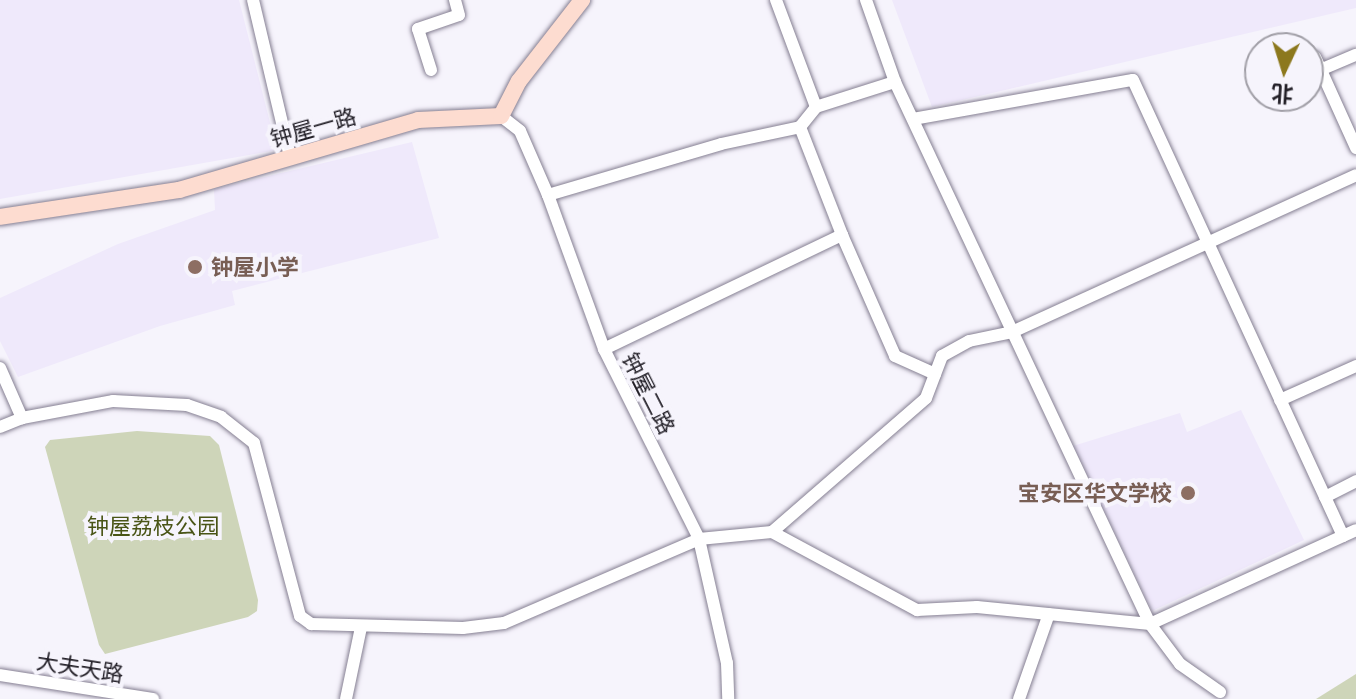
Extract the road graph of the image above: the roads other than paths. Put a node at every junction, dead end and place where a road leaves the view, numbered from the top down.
1 (253, 0) edge
2 (455, 0) edge
3 (582, 0) edge
4 (776, 0) edge
5 (866, 0) edge
6 (1356, 55) edge
7 (1324, 68) edge
8 (431, 70) dead end
9 (1324, 79) edge
10 (895, 82) junction
11 (816, 107) junction
12 (501, 116) junction
13 (913, 119) junction
14 (800, 127) junction
15 (1356, 148) edge
16 (290, 157) junction
17 (1356, 175) edge
18 (548, 195) junction
19 (0, 217) edge
20 (842, 235) junction
21 (1207, 242) junction
22 (1012, 332) junction
23 (604, 349) junction
24 (1356, 366) edge
25 (0, 368) edge
26 (935, 374) junction
27 (1280, 400) junction
28 (22, 418) junction
29 (0, 427) edge
30 (1356, 481) edge
31 (1325, 497) junction
32 (1356, 530) edge
33 (772, 532) junction
34 (1343, 536) junction
35 (699, 539) junction
36 (1049, 614) junction
37 (1150, 624) junction
38 (361, 627) junction
39 (0, 675) edge
40 (1220, 692) dead end
41 (153, 699) edge
42 (346, 699) edge
43 (728, 699) edge
44 (1019, 699) edge

1 - 16 street
2 - 8 street
3 - 12 street
4 - 11 street
5 - 10 street
6 - 7 street
9 - 15 street
10 - 11 street
10 - 13 street
11 - 14 street
12 - 16 street, 钟屋一路
12 - 18 street, 钟屋二路
13 - 21 street
13 - 22 street
14 - 18 street
14 - 20 street
16 - 19 street, 钟屋一路
17 - 21 street
18 - 23 street, 钟屋二路
20 - 23 street
20 - 26 street
21 - 22 street
21 - 27 street
22 - 26 street
22 - 37 street
23 - 35 street, 钟屋二路
24 - 27 street
25 - 28 street
26 - 33 street
27 - 31 street
28 - 29 street
28 - 38 street
30 - 31 street
31 - 34 street
32 - 34 street
33 - 35 street
33 - 36 street
34 - 37 street
35 - 38 street
35 - 43 street, 钟屋二路
36 - 37 street
36 - 44 street
37 - 40 street
38 - 42 street
39 - 41 street, 大夫天路

